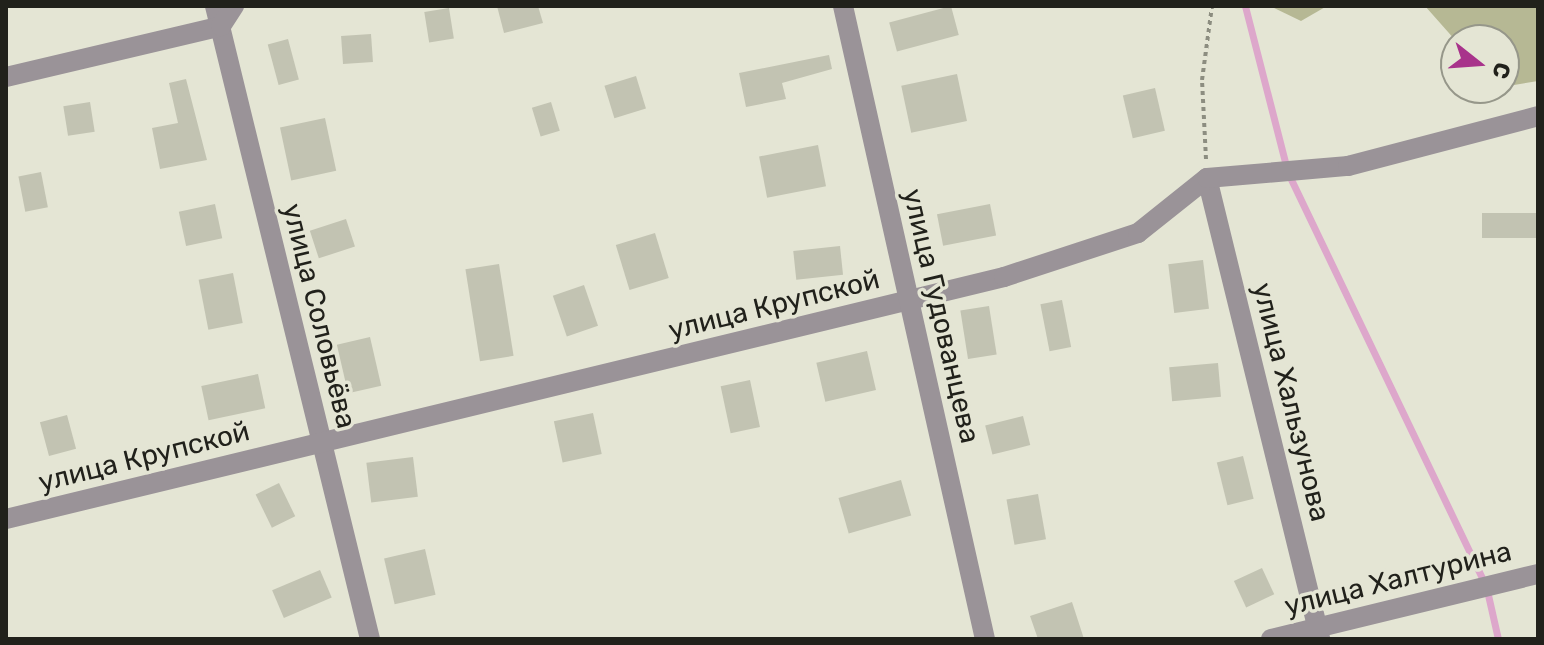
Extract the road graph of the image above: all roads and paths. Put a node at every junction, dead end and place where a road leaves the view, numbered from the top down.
1 (234, 6) edge
2 (843, 6) edge
3 (1212, 6) edge
4 (218, 16) edge
5 (6, 77) edge
6 (1538, 116) edge
7 (1207, 178) junction
8 (909, 301) junction
9 (322, 443) junction
10 (6, 519) edge
11 (1538, 574) edge
12 (1318, 632) edge
13 (370, 639) edge
14 (985, 639) edge
15 (1271, 639) edge

1 - 4 street
2 - 8 street, улица Гудованцева
3 - 7 path
4 - 5 street
4 - 9 street, улица Соловьёва
6 - 7 street
7 - 8 street, улица Крупской
7 - 12 street, улица Хальзунова
8 - 9 street, улица Крупской
8 - 14 street, улица Гудованцева
9 - 10 street, улица Крупской
9 - 13 street, улица Соловьёва
11 - 12 street, улица Халтурина
12 - 15 street, улица Халтурина

